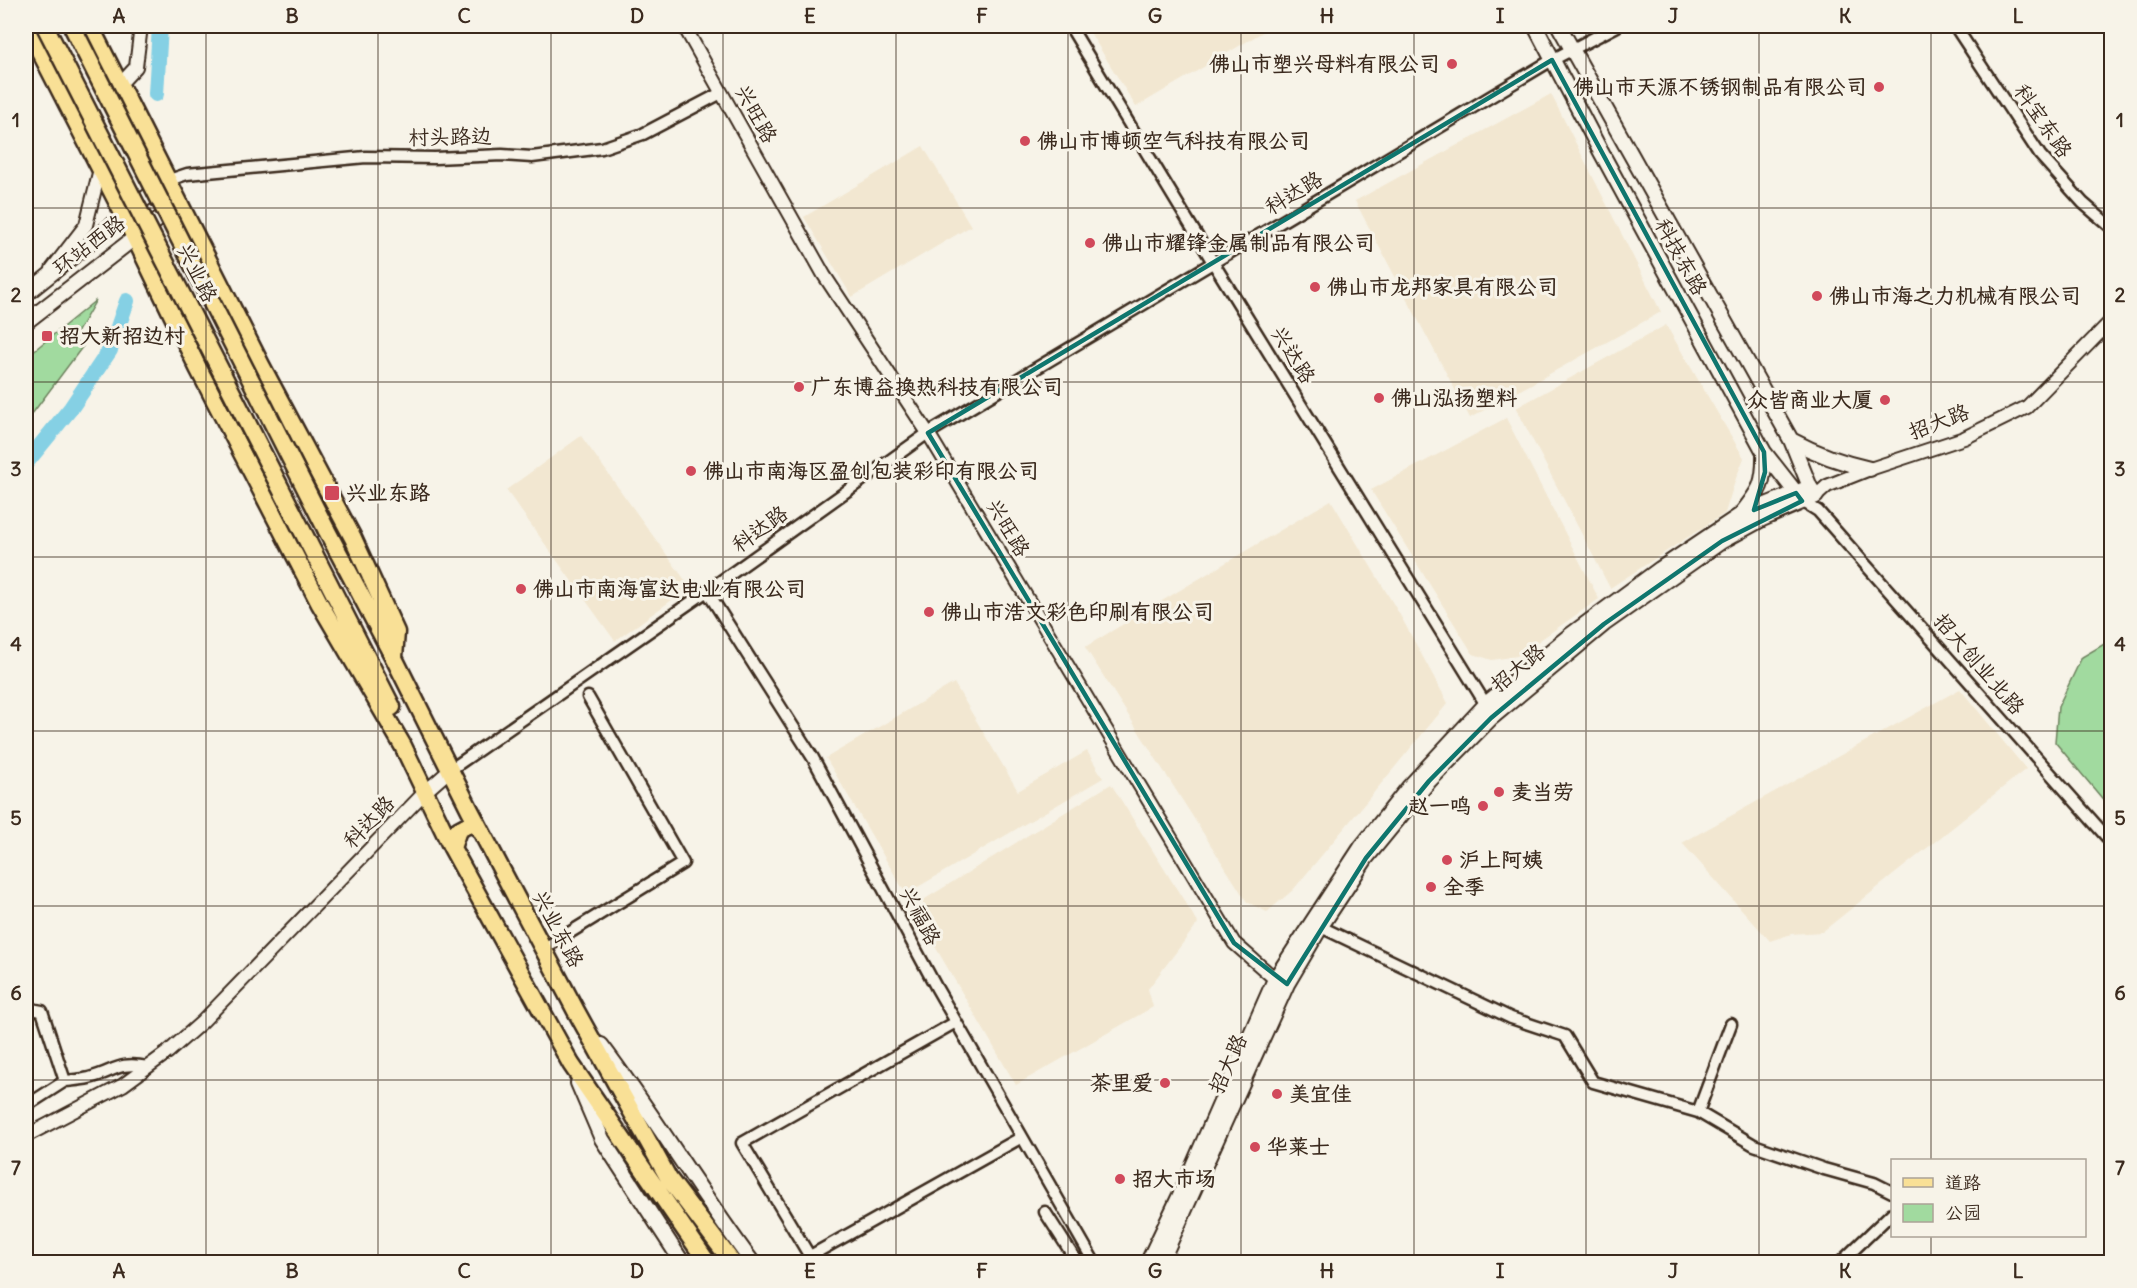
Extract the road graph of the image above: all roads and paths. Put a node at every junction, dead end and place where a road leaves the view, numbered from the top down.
1 (27, 26) edge
2 (45, 26) edge
3 (72, 26) edge
4 (90, 26) edge
5 (141, 26) edge
6 (684, 26) edge
7 (1070, 26) edge
8 (1534, 26) edge
9 (1559, 26) edge
10 (1617, 26) edge
11 (1955, 26) edge
12 (1572, 50) junction
13 (1552, 60) junction
14 (120, 84) junction
15 (722, 93) junction
16 (100, 169) junction
17 (169, 180) junction
18 (180, 203) junction
19 (124, 215) junction
20 (2112, 228) edge
21 (135, 236) junction
22 (1214, 264) junction
23 (46, 277) junction
24 (26, 294) edge
25 (2112, 320) edge
26 (26, 322) edge
27 (928, 434) junction
28 (1791, 440) junction
29 (1764, 452) junction
30 (1870, 469) junction
31 (1813, 492) junction
32 (1799, 497) junction
33 (1818, 511) junction
34 (1739, 516) junction
35 (707, 591) junction
36 (394, 658) junction
37 (588, 697) dead end
38 (1487, 703) junction
39 (1491, 718) junction
40 (403, 747) junction
41 (450, 770) junction
42 (425, 792) junction
43 (480, 829) junction
44 (2112, 843) edge
45 (452, 848) junction
46 (1321, 927) junction
47 (543, 949) junction
48 (1281, 981) junction
49 (26, 1008) edge
50 (576, 1011) junction
51 (956, 1022) junction
52 (1731, 1024) dead end
53 (571, 1064) junction
54 (148, 1067) junction
55 (65, 1081) junction
56 (26, 1106) edge
57 (1698, 1112) junction
58 (26, 1136) edge
59 (1022, 1137) junction
60 (1891, 1191) edge
61 (1045, 1212) dead end
62 (1891, 1216) edge
63 (811, 1260) edge
64 (682, 1263) edge
65 (707, 1263) edge
66 (732, 1263) edge
67 (752, 1263) edge
68 (1077, 1263) edge
69 (1094, 1263) edge
70 (1148, 1263) edge
71 (1161, 1263) edge
72 (1841, 1263) edge

1 - 16 main road
2 - 40 main road, 兴业路, bridge
3 - 36 main road, 兴业东路, bridge
4 - 14 main road
5 - 14 street
6 - 15 street, 兴旺路
7 - 22 street, 兴达路
8 - 13 main road, 科技东路
9 - 12 main road
10 - 12 street, 科达路
11 - 20 street, 科宝东路
12 - 13 street, 科达路
12 - 28 main road
13 - 22 street, 科达路
13 - 29 main road, 科技东路
14 - 17 main road
15 - 17 street, 村头路边
15 - 27 street, 兴旺路
16 - 19 main road
16 - 23 street
17 - 18 main road
17 - 19 main road, 环站西路
18 - 21 main road, 环站西路
18 - 36 main road
19 - 21 main road
19 - 23 main road, 环站西路
21 - 26 main road, 环站西路
21 - 40 main road
22 - 27 street, 科达路
22 - 38 street, 兴达路
23 - 24 main road, 环站西路
25 - 30 street, 招大路
27 - 35 street, 科达路
27 - 48 street, 兴旺路
28 - 30 main road
28 - 31 main road
29 - 32 main road, 科技东路
29 - 34 main road
30 - 31 street, 招大路
31 - 32 main road, 招大路
31 - 33 street
32 - 33 street, 招大创业北路
32 - 34 main road, 招大路
32 - 39 main road, 招大路
33 - 44 street, 招大创业北路
34 - 38 main road, 招大路
35 - 41 street, 科达路
35 - 51 street, 兴福路
36 - 41 main road, 兴业东路
37 - 47 street
38 - 39 street, 兴达路
38 - 48 main road, 招大路
39 - 46 main road, 招大路
40 - 42 main road
41 - 42 street, 科达路
41 - 43 main road, 兴业东路
42 - 45 main road
42 - 54 street, 科达路
43 - 45 main road
43 - 47 main road, 兴业东路
45 - 53 main road
46 - 48 main road, 招大路
46 - 57 street
47 - 50 main road, 兴业东路
48 - 70 main road, 招大路
48 - 71 main road, 招大路
49 - 55 street
50 - 66 main road, 兴业东路
50 - 67 main road
51 - 59 street, 兴福路
51 - 63 street
52 - 57 street
53 - 64 main road
53 - 65 main road
54 - 55 street
54 - 58 street, 科达路
55 - 56 street
57 - 60 street
59 - 63 street
59 - 69 street, 兴福路
61 - 68 street
62 - 72 street

